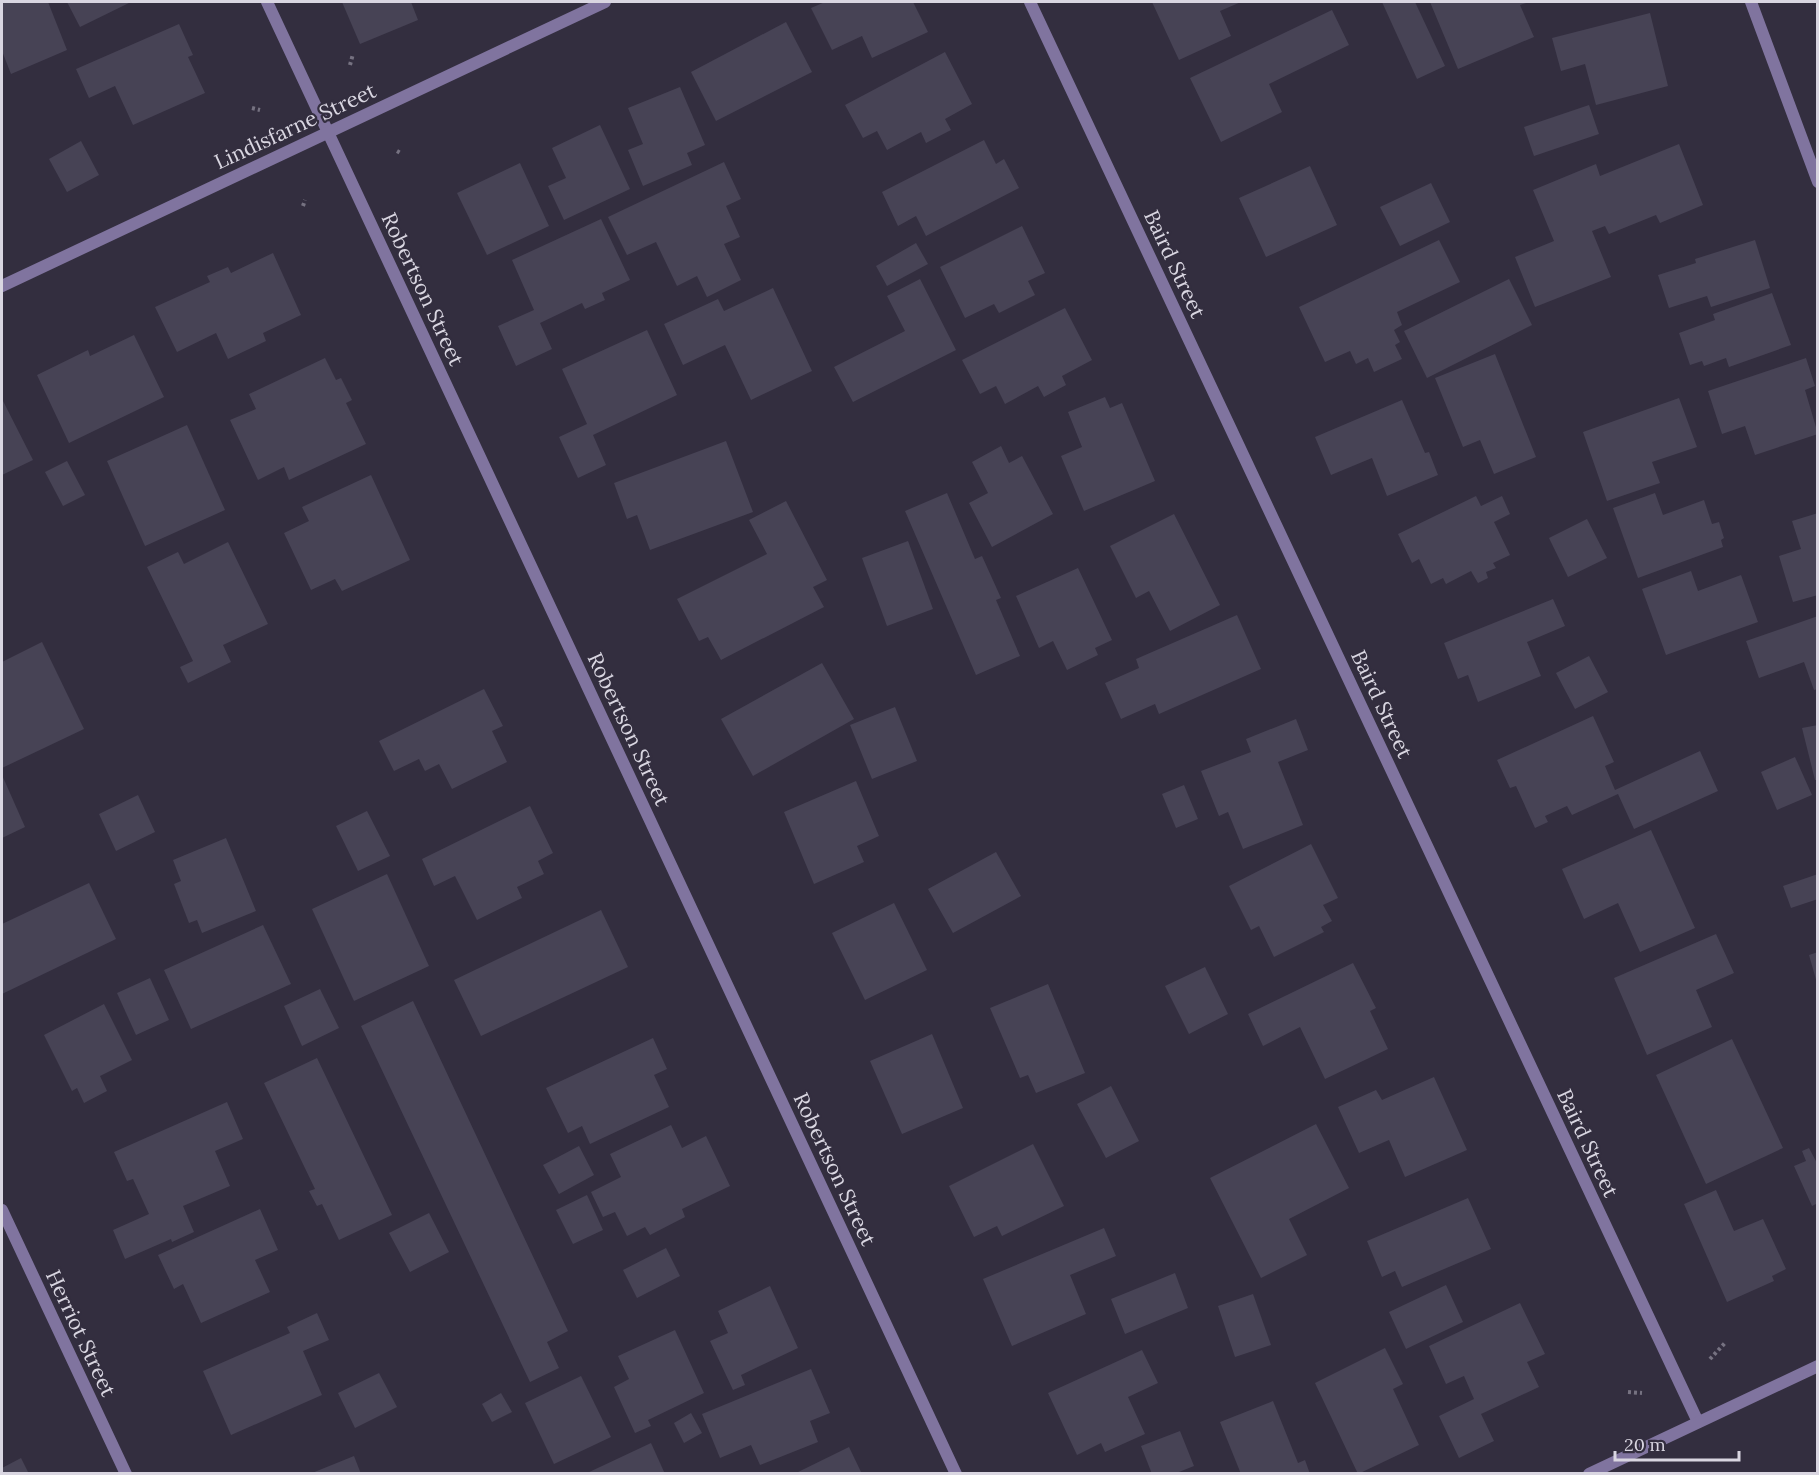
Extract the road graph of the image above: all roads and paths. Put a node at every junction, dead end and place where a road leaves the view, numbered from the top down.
1 (267, 2) edge
2 (605, 2) edge
3 (1030, 2) edge
4 (1751, 2) edge
5 (353, 54) dead end
6 (350, 65) dead end
7 (252, 108) dead end
8 (260, 110) dead end
9 (328, 132) junction
10 (397, 151) dead end
11 (402, 154) dead end
12 (1818, 182) edge
13 (305, 200) dead end
14 (303, 206) dead end
15 (2, 286) edge
16 (2, 1210) edge
17 (1725, 1343) dead end
18 (1710, 1359) dead end
19 (1818, 1366) edge
20 (1628, 1392) dead end
21 (1642, 1393) dead end
22 (1698, 1422) junction
23 (126, 1473) edge
24 (956, 1473) edge
25 (1589, 1473) edge

1 - 9 street, Robertson Street
2 - 9 street, Lindisfarne Street
3 - 22 street, Baird Street
4 - 12 street
5 - 6 path
7 - 8 path
9 - 15 street, Lindisfarne Street
9 - 24 street, Robertson Street
10 - 11 path
13 - 14 path
16 - 23 street, Herriot Street
17 - 18 path
19 - 22 street
20 - 21 path
22 - 25 street

